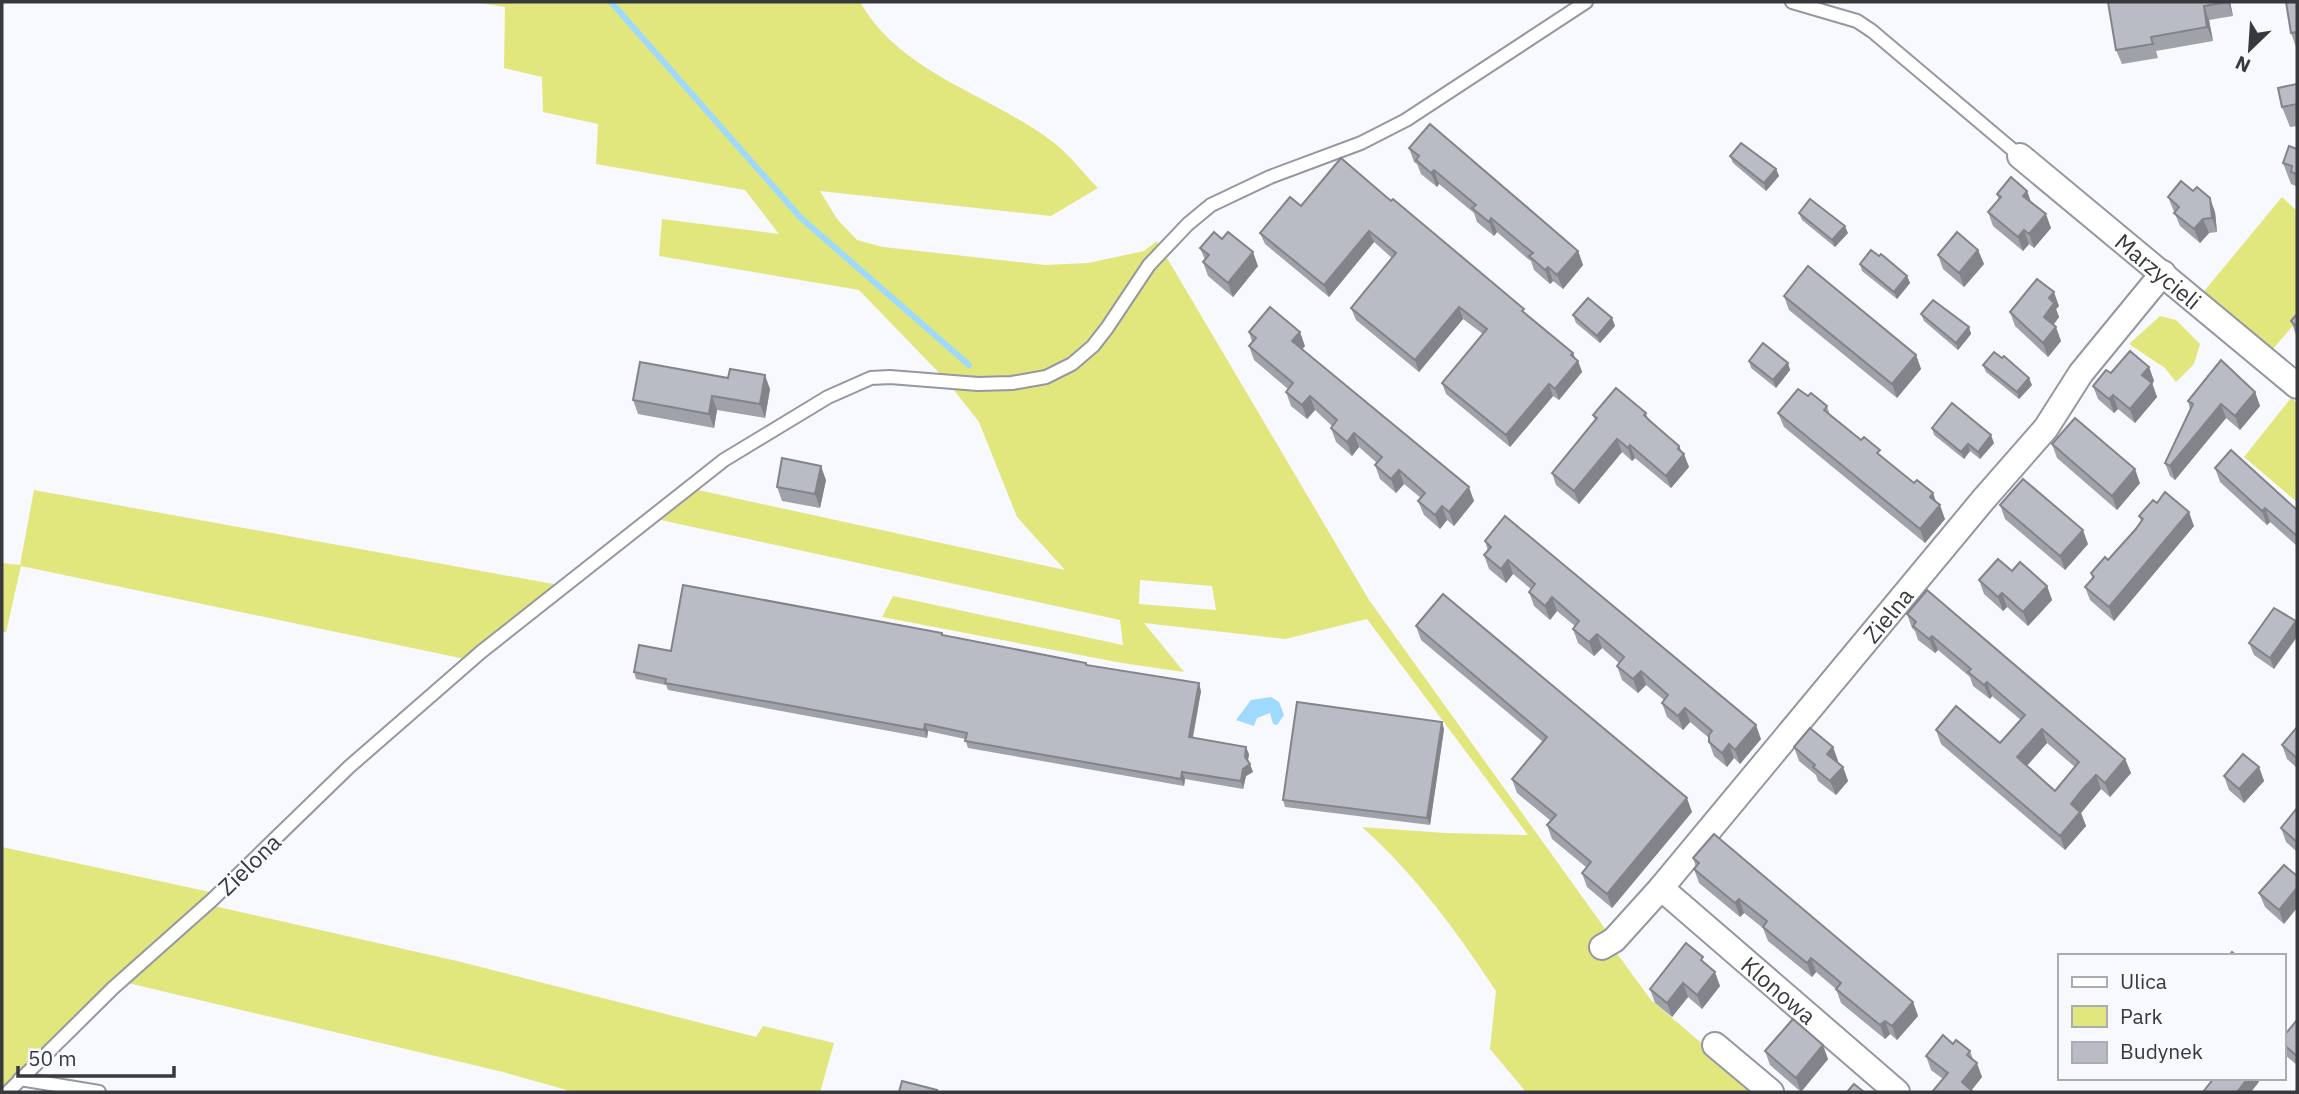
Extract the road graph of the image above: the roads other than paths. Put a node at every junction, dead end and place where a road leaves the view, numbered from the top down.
1 (1587, 2) edge
2 (1792, 2) edge
3 (2020, 156) joint
4 (2163, 273) junction
5 (2297, 386) edge
6 (1661, 888) junction
7 (1602, 947) dead end
8 (1715, 1045) dead end
9 (20, 1079) junction
10 (8, 1092) edge
11 (99, 1092) edge
12 (1772, 1092) edge
13 (1897, 1092) edge

1 - 9 lane, Zielona
2 - 3 lane
3 - 4 street, Marzycieli
4 - 5 street, Marzycieli
4 - 6 street, Zielna
6 - 7 street, Zielna
6 - 13 street, Klonowa
8 - 12 street
9 - 10 lane, Zielona
9 - 11 lane

